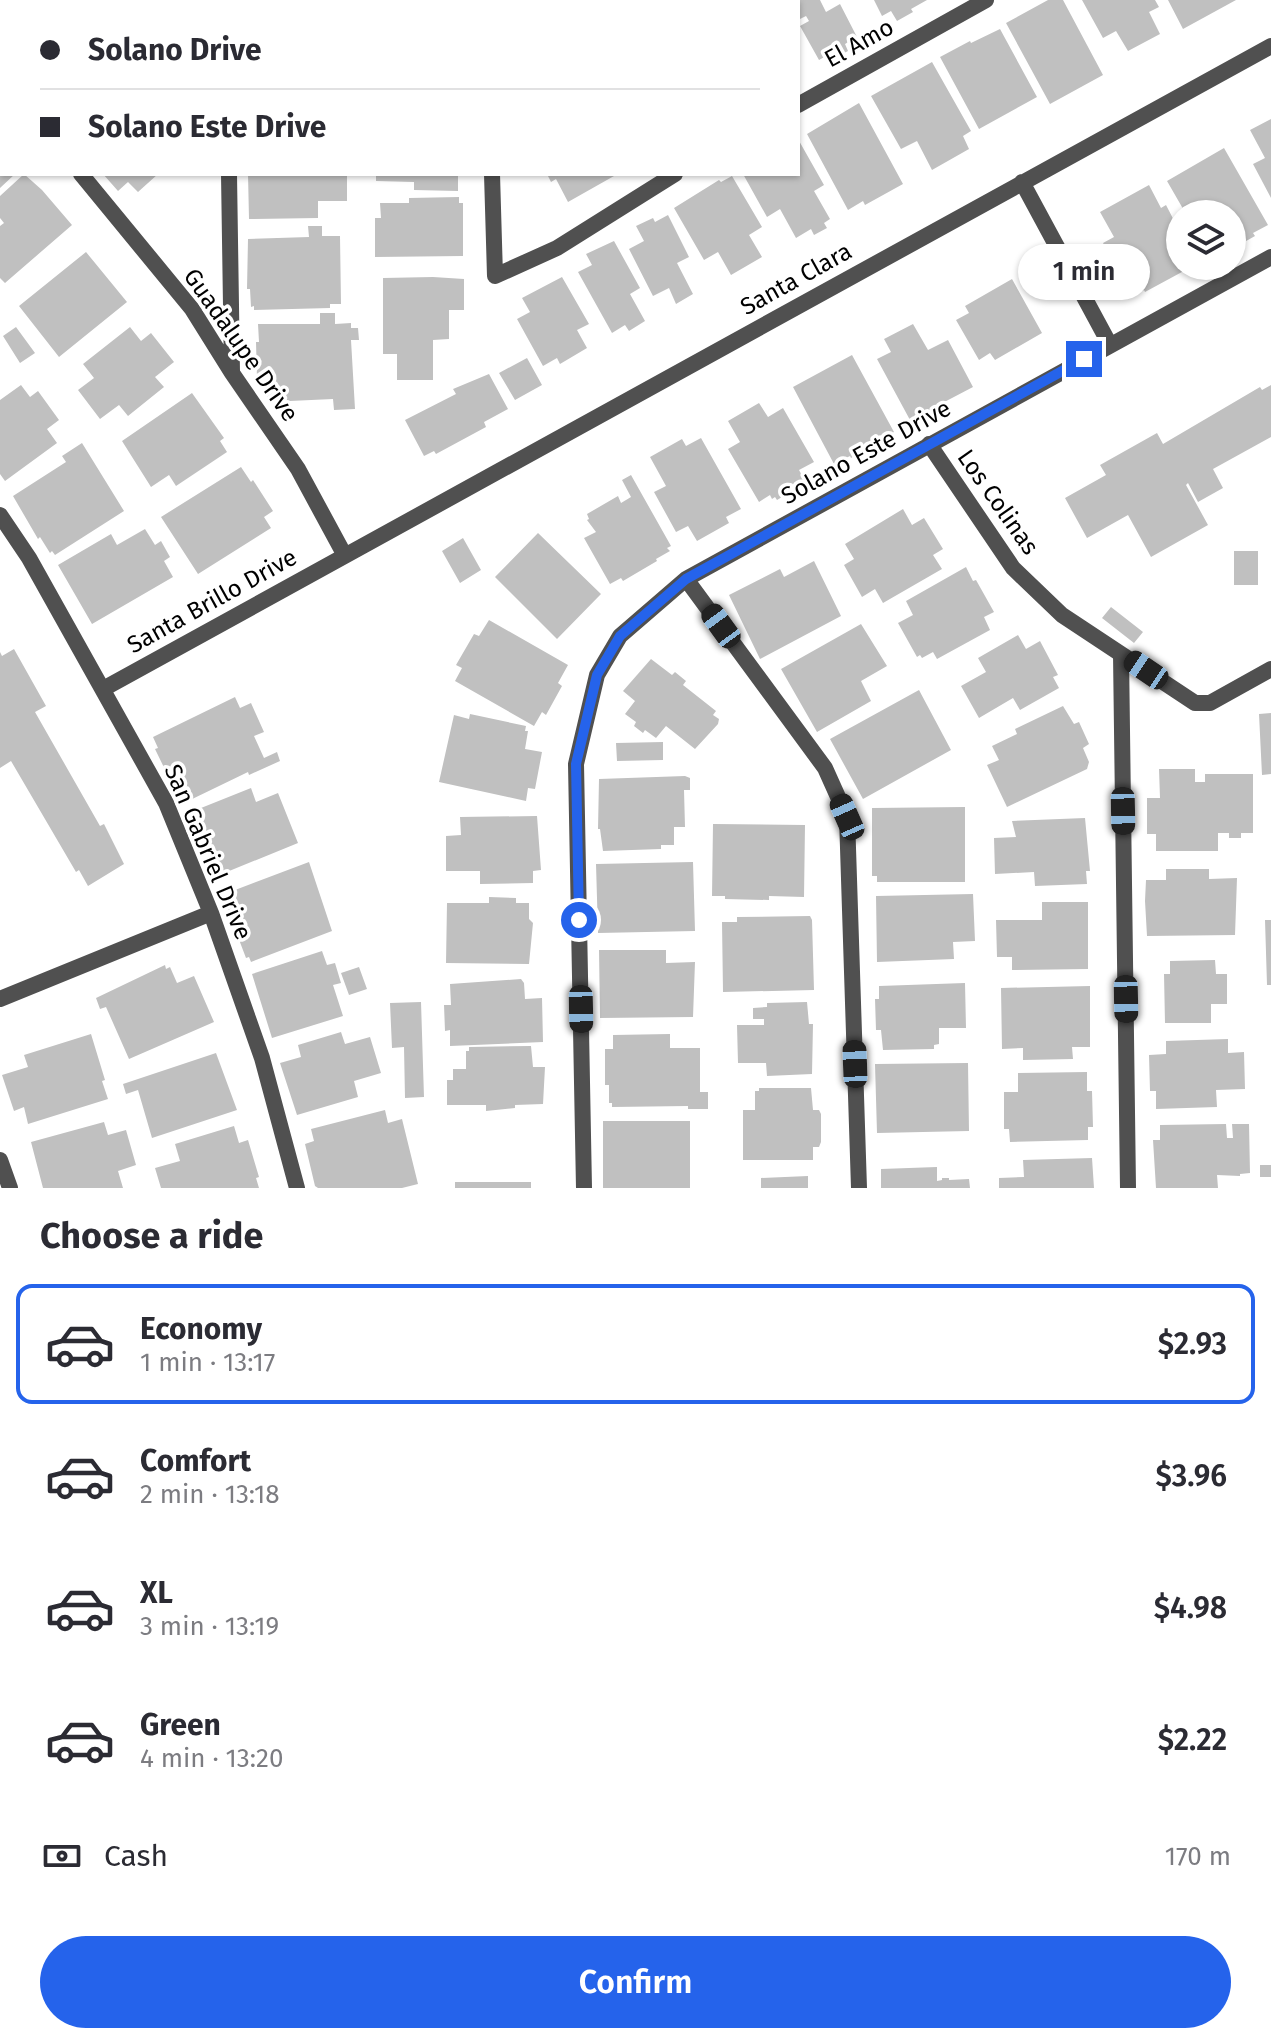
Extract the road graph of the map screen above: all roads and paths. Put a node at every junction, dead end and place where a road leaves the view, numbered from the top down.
1 (986, 0) edge
2 (963, 6) edge
3 (1271, 46) edge
4 (800, 104) edge
5 (83, 176) edge
6 (229, 176) edge
7 (492, 176) edge
8 (672, 176) edge
9 (1022, 182) junction
10 (1271, 257) edge
11 (1110, 345) junction
12 (232, 373) junction
13 (929, 444) junction
14 (0, 515) edge
15 (344, 554) junction
16 (686, 579) junction
17 (1121, 654) junction
18 (1271, 669) edge
19 (103, 689) junction
20 (211, 913) junction
21 (0, 999) edge
22 (0, 1160) edge
23 (10, 1188) edge
24 (297, 1188) edge
25 (584, 1188) edge
26 (859, 1188) edge
27 (1128, 1188) edge

1 - 2 lane, El Amo
2 - 4 lane, El Amo
3 - 9 lane, Santa Clara
5 - 12 lane, Guadalupe Drive
6 - 12 lane
7 - 8 lane
9 - 11 lane
9 - 15 lane, Santa Clara
10 - 11 lane, Solano Este Drive
11 - 13 lane, Solano Este Drive
12 - 15 lane, Guadalupe Drive
13 - 16 lane, Solano Este Drive
13 - 17 lane, Los Colinas
14 - 19 lane, San Gabriel Drive
15 - 19 lane, Santa Brillo Drive
16 - 25 lane, Solano Este Drive
16 - 26 lane
17 - 18 lane, Los Colinas
17 - 27 lane
19 - 20 lane, San Gabriel Drive
20 - 21 lane
20 - 24 lane, San Gabriel Drive
22 - 23 lane

